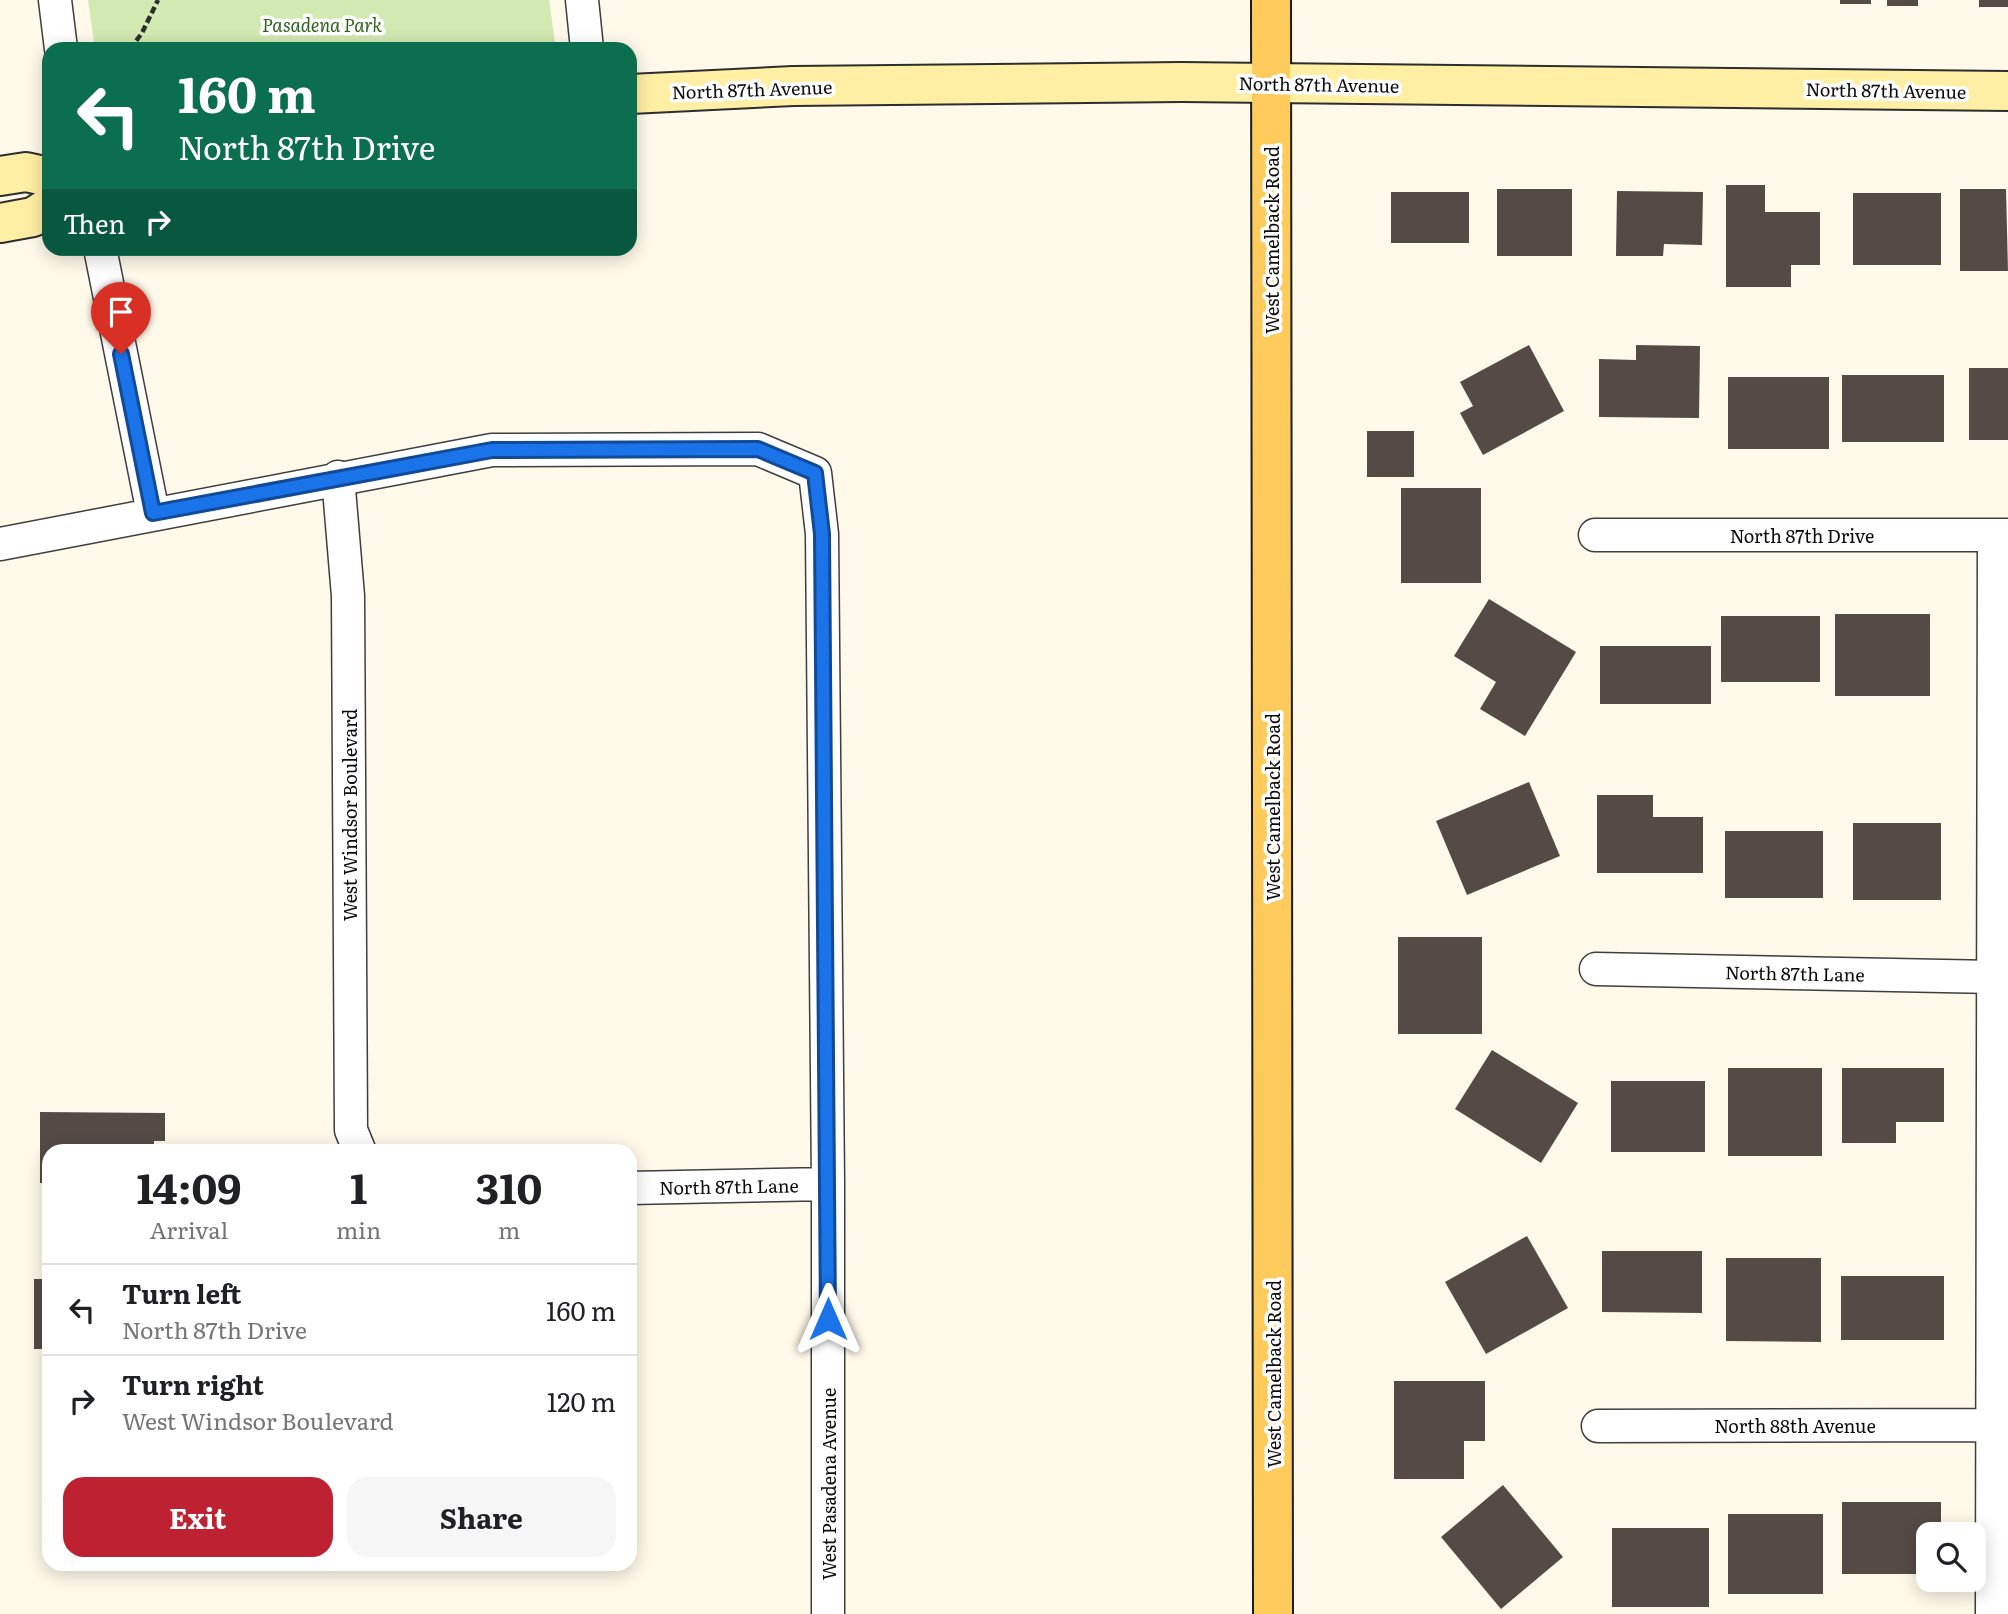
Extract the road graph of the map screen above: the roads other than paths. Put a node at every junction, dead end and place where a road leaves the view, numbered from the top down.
1 (55, 0) edge
2 (582, 0) edge
3 (1271, 0) edge
4 (60, 42) edge
5 (586, 42) edge
6 (1270, 83) junction
7 (2008, 91) edge
8 (637, 94) edge
9 (42, 175) edge
10 (0, 176) edge
11 (42, 211) edge
12 (0, 223) edge
13 (102, 256) edge
14 (338, 477) junction
15 (153, 513) junction
16 (1595, 535) dead end
17 (2001, 535) edge
18 (0, 544) edge
19 (1596, 969) dead end
20 (1994, 977) junction
21 (357, 1144) edge
22 (828, 1184) junction
23 (637, 1188) edge
24 (1993, 1425) junction
25 (1598, 1426) dead end
26 (828, 1614) edge
27 (1273, 1614) edge
28 (1992, 1614) edge

1 - 4 street
2 - 5 street
3 - 6 main road, West Camelback Road
6 - 7 street, North 87th Avenue
6 - 8 street, North 87th Avenue
6 - 27 main road, West Camelback Road
9 - 10 street
11 - 12 street
13 - 15 street
14 - 15 street
14 - 21 street, West Windsor Boulevard
14 - 22 street, West Pasadena Avenue
15 - 18 street
16 - 17 street, North 87th Drive
17 - 20 street
19 - 20 street, North 87th Lane
20 - 24 street
22 - 23 street, North 87th Lane
22 - 26 street, West Pasadena Avenue
24 - 25 street, North 88th Avenue
24 - 28 street

